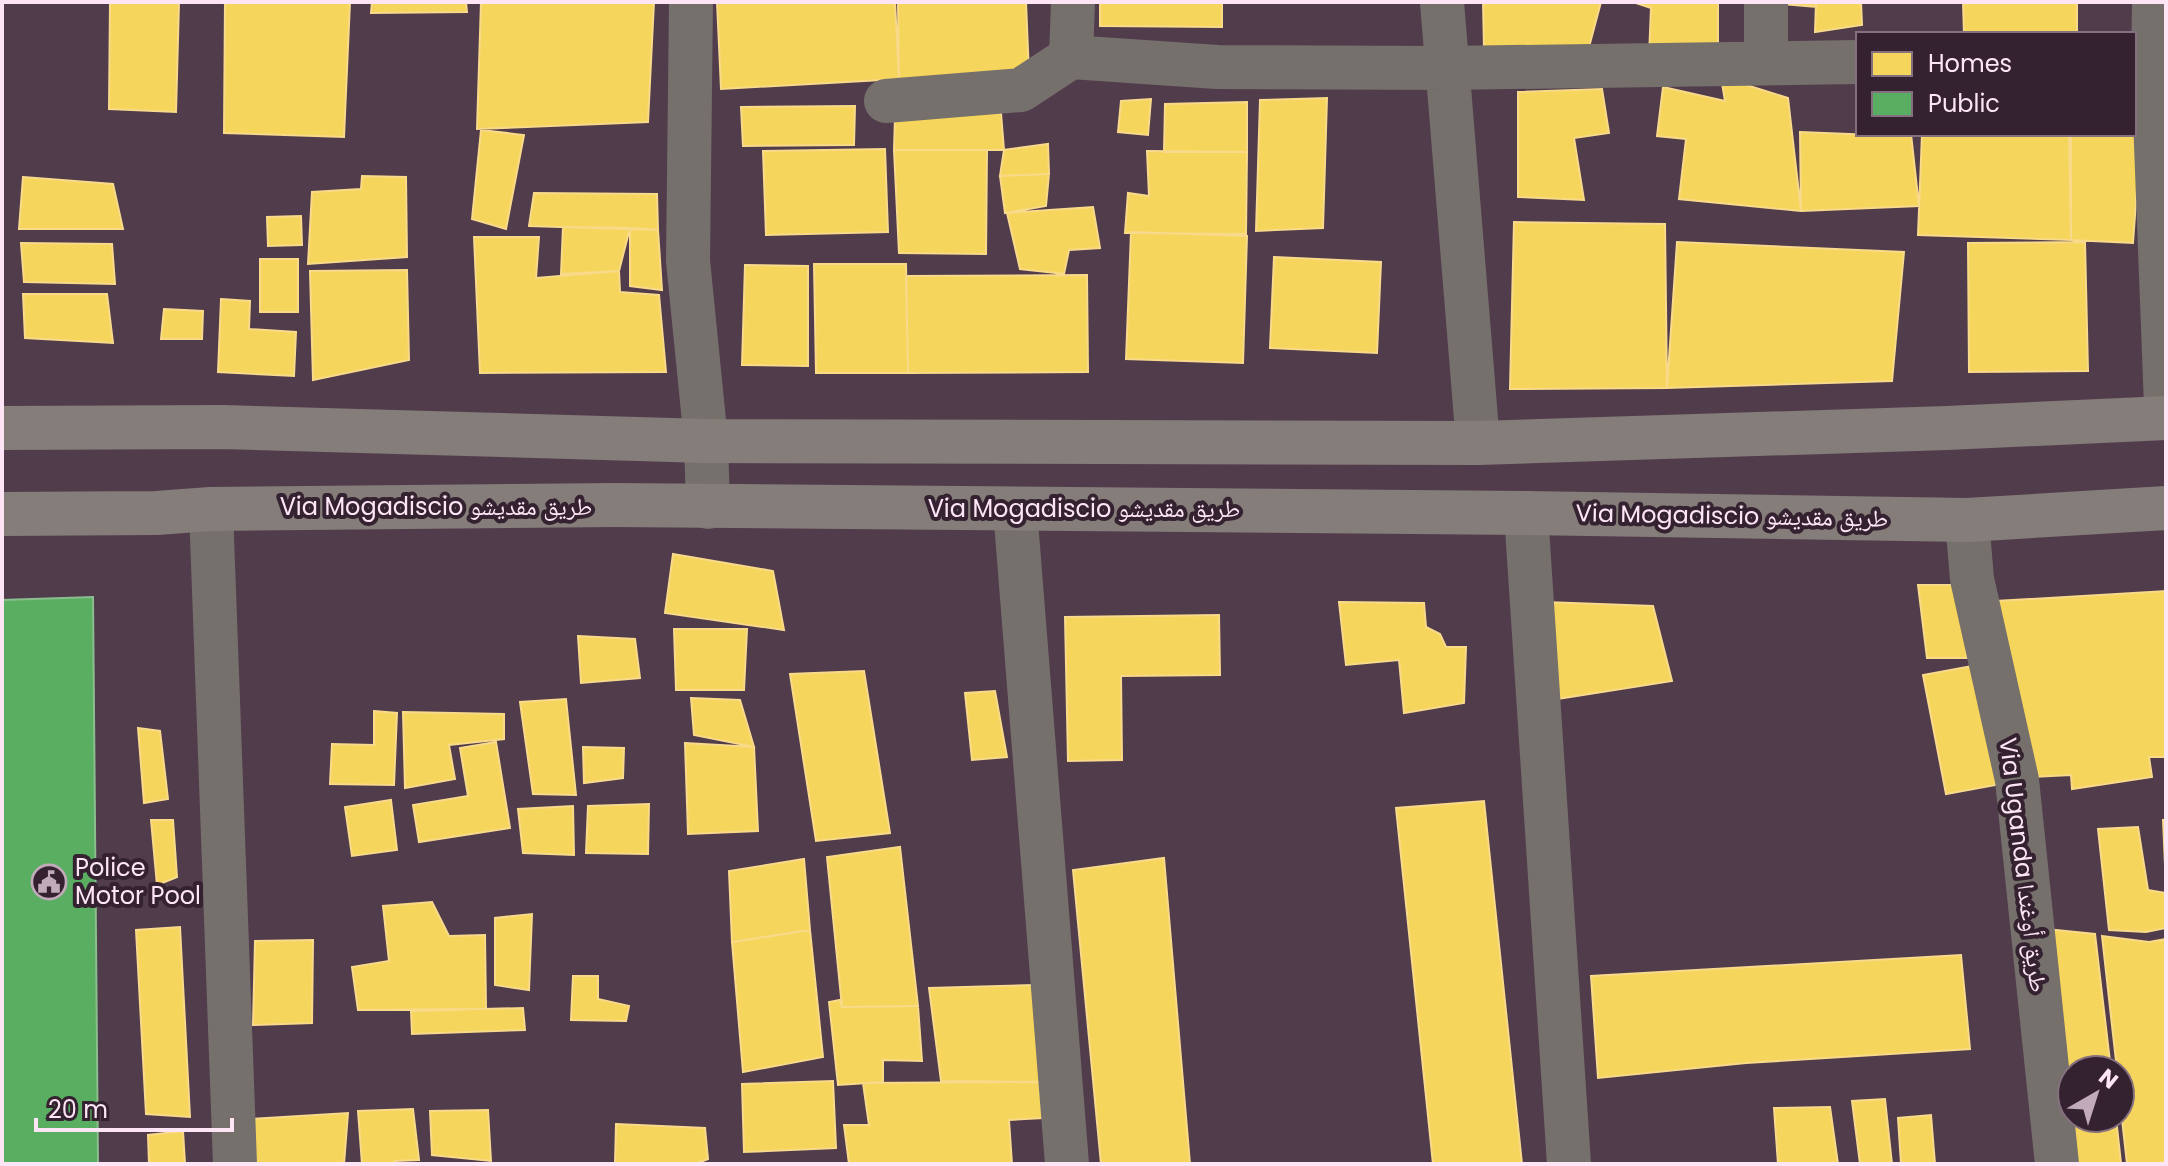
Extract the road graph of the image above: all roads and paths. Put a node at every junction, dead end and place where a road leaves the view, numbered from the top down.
1 (691, 2) edge
2 (1073, 2) edge
3 (1442, 2) edge
4 (1766, 2) edge
5 (2154, 2) edge
6 (1071, 57) junction
7 (1856, 62) edge
8 (1766, 63) junction
9 (2151, 66) edge
10 (1449, 68) junction
11 (886, 101) dead end
12 (2166, 406) edge
13 (2166, 418) edge
14 (2, 428) edge
15 (706, 441) junction
16 (1478, 443) junction
17 (708, 507) junction
18 (2166, 508) edge
19 (211, 509) junction
20 (1015, 509) junction
21 (1526, 513) junction
22 (2, 514) edge
23 (1967, 520) junction
24 (235, 1164) edge
25 (1067, 1164) edge
26 (1569, 1164) edge
27 (2057, 1164) edge

1 - 15 street
2 - 6 street
3 - 10 street
4 - 8 street
5 - 9 street
6 - 10 street
6 - 11 street
7 - 8 street
8 - 10 street
9 - 12 street
10 - 16 street
13 - 16 highway
14 - 15 highway
15 - 16 highway
15 - 17 street
17 - 19 highway, Via Mogadiscio طريق مقديشو
17 - 20 highway, Via Mogadiscio طريق مقديشو
18 - 23 highway, Via Mogadiscio طريق مقديشو
19 - 22 highway, Via Mogadiscio طريق مقديشو
19 - 24 street
20 - 21 highway, Via Mogadiscio طريق مقديشو
20 - 25 street
21 - 23 highway, Via Mogadiscio طريق مقديشو
21 - 26 street
23 - 27 street, Via Uganda طريق أوغندا

